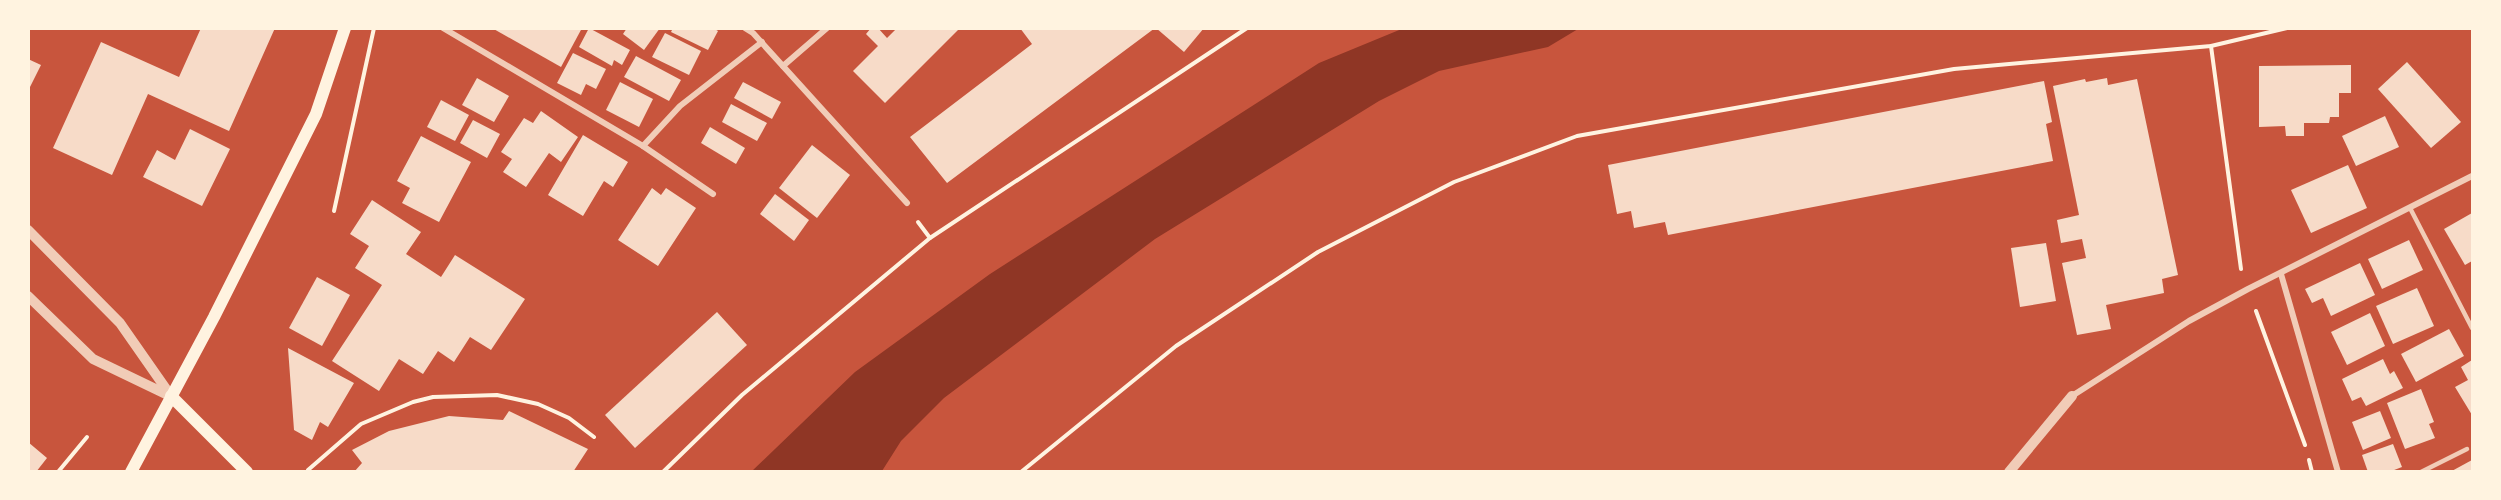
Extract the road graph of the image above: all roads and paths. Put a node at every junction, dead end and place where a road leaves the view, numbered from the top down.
1 (345, 28) edge
2 (374, 28) edge
3 (443, 28) edge
4 (460, 28) edge
5 (745, 28) edge
6 (827, 28) edge
7 (1247, 28) edge
8 (2286, 28) edge
9 (459, 37) junction
10 (762, 42) junction
11 (2211, 46) junction
12 (783, 66) junction
13 (643, 146) junction
14 (2472, 176) edge
15 (713, 194) dead end
16 (907, 203) dead end
17 (2410, 208) junction
18 (333, 211) dead end
19 (28, 230) edge
20 (922, 230) dead end
21 (930, 238) junction
22 (2241, 269) dead end
23 (2281, 274) junction
24 (28, 296) edge
25 (2256, 311) dead end
26 (2472, 328) edge
27 (171, 396) junction
28 (2072, 396) joint
29 (87, 437) dead end
30 (594, 437) dead end
31 (2467, 449) dead end
32 (308, 470) dead end
33 (58, 471) edge
34 (131, 471) edge
35 (247, 471) edge
36 (663, 471) edge
37 (1021, 471) edge
38 (2009, 471) edge
39 (2312, 471) edge
40 (2338, 471) edge
41 (2421, 471) edge

1 - 27 main road
2 - 18 path
3 - 9 street
4 - 9 street
5 - 10 street
6 - 12 street
7 - 21 path
8 - 11 path
9 - 13 street
10 - 12 street
10 - 13 street
11 - 22 path
11 - 37 path
12 - 16 street
13 - 15 street
14 - 17 street
17 - 23 street
17 - 26 lane
19 - 27 street
20 - 21 path
21 - 36 path
23 - 28 street
23 - 40 street
24 - 27 street
25 - 39 path
27 - 34 main road
27 - 35 main road
28 - 38 street
29 - 33 path
30 - 32 path
31 - 41 lane

